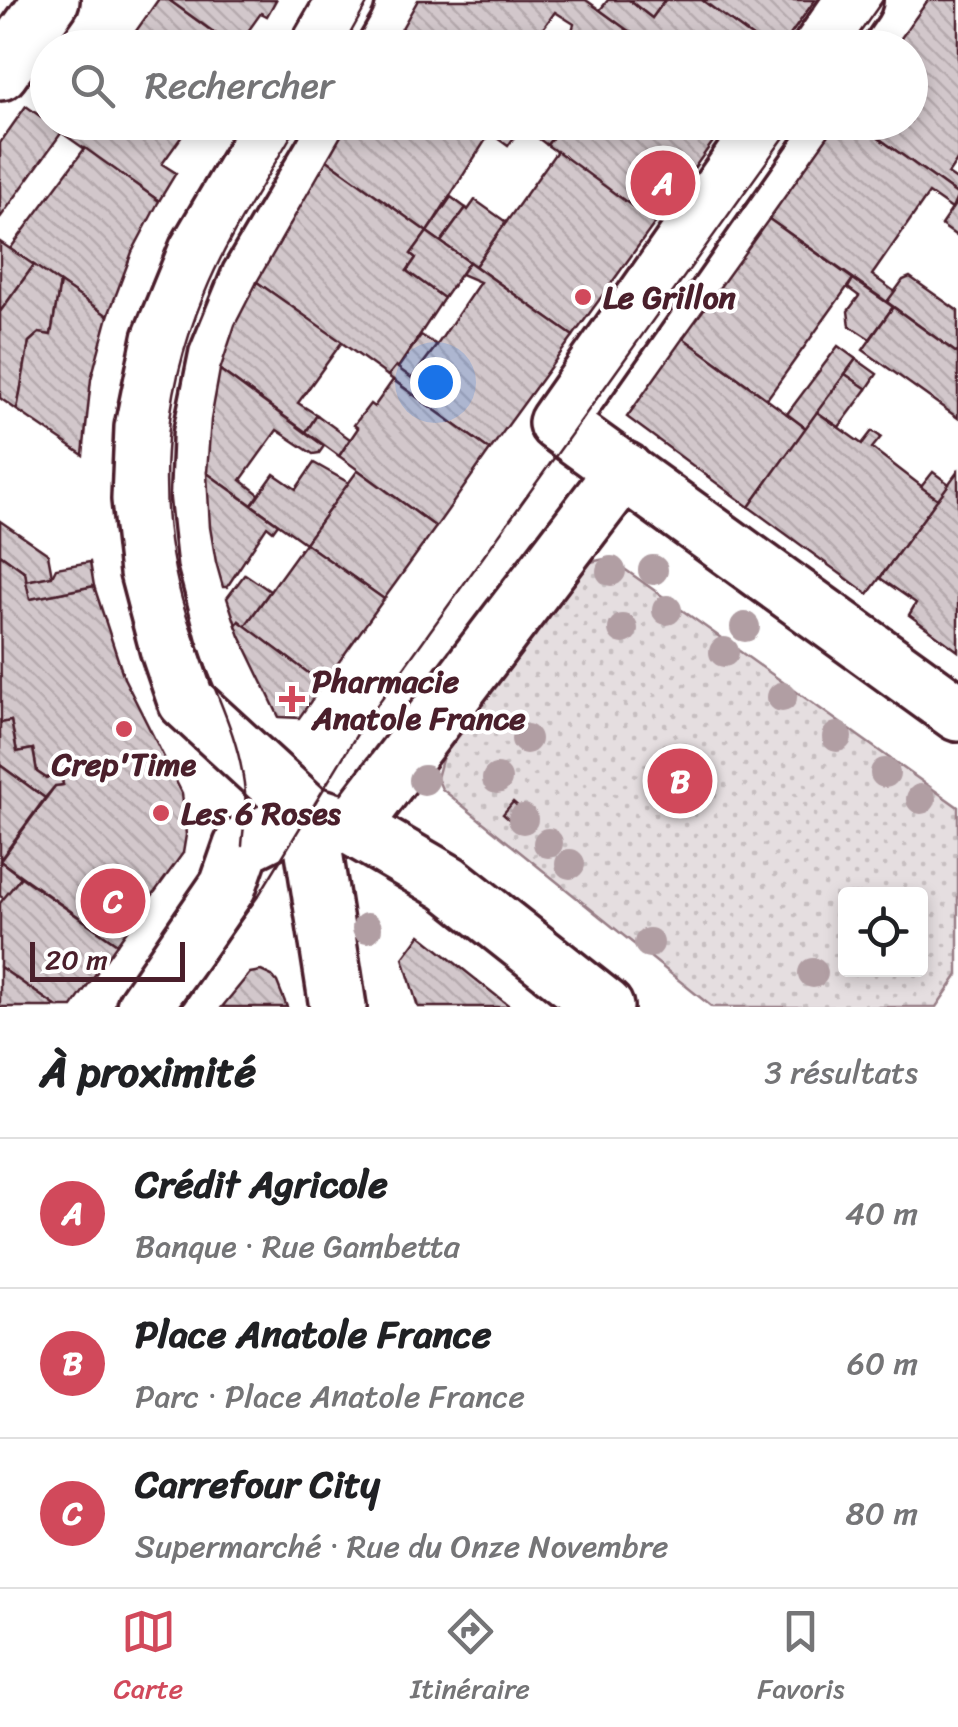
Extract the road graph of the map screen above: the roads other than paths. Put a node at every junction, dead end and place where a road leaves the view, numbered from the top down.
1 (52, 0) edge
2 (346, 0) edge
3 (854, 0) edge
4 (30, 30) edge
5 (30, 30) edge
6 (328, 30) edge
7 (833, 30) edge
8 (0, 72) edge
9 (262, 140) edge
10 (755, 140) edge
11 (624, 470) junction
12 (958, 713) edge
13 (330, 820) junction
14 (145, 1007) edge
15 (338, 1007) edge
16 (605, 1007) edge

1 - 5 street
2 - 6 street
3 - 7 street
4 - 8 street
9 - 13 street
10 - 11 street
11 - 12 street
11 - 13 street
13 - 14 street
13 - 15 street
13 - 16 street

